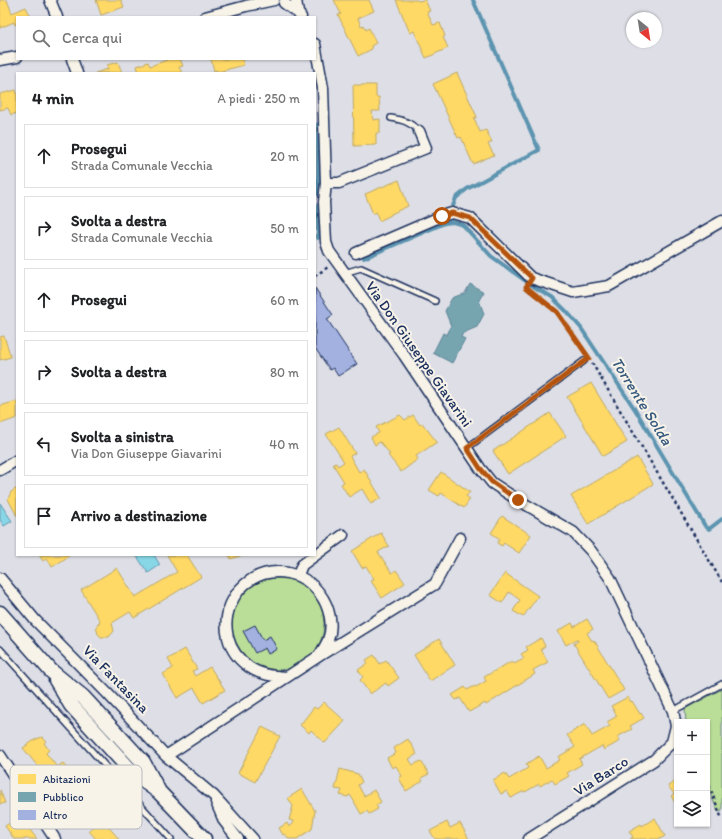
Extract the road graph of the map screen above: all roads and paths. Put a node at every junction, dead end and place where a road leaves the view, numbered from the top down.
1 (50, 0) edge
2 (296, 0) edge
3 (281, 1) edge
4 (250, 3) edge
5 (299, 15) edge
6 (57, 16) edge
7 (208, 16) edge
8 (316, 50) edge
9 (16, 57) edge
10 (0, 60) edge
11 (72, 60) edge
12 (77, 72) edge
13 (391, 118) dead end
14 (419, 131) joint
15 (326, 183) junction
16 (722, 221) edge
17 (356, 253) dead end
18 (336, 262) junction
19 (344, 273) junction
20 (316, 275) edge
21 (532, 278) junction
22 (435, 301) dead end
23 (584, 361) dead end
24 (467, 448) junction
25 (16, 461) edge
26 (0, 470) edge
27 (343, 535) dead end
28 (460, 538) dead end
29 (316, 555) edge
30 (314, 556) edge
31 (298, 575) junction
32 (0, 578) edge
33 (722, 582) edge
34 (0, 614) edge
35 (0, 649) edge
36 (319, 656) junction
37 (287, 677) junction
38 (722, 684) edge
39 (673, 711) junction
40 (675, 719) edge
41 (674, 734) edge
42 (0, 755) edge
43 (166, 756) junction
44 (104, 765) edge
45 (126, 765) edge
46 (10, 770) edge
47 (142, 780) edge
48 (710, 788) edge
49 (214, 796) junction
50 (142, 807) edge
51 (722, 818) edge
52 (48, 829) edge
53 (233, 837) edge
54 (55, 839) edge
55 (171, 839) edge
56 (204, 839) edge
57 (253, 839) edge
58 (530, 839) edge

1 - 6 street
2 - 5 street
3 - 4 street
3 - 5 street
4 - 7 street
8 - 15 street, Via Don Giuseppe Giavarini
9 - 10 street
11 - 12 street
13 - 14 lane
14 - 15 street
15 - 18 street, Via Don Giuseppe Giavarini
16 - 21 street
17 - 21 street
18 - 19 street, Via Don Giuseppe Giavarini
18 - 20 path
19 - 22 lane
19 - 24 street, Via Don Giuseppe Giavarini
21 - 33 path
23 - 24 lane
24 - 39 street, Via Don Giuseppe Giavarini
25 - 26 street
27 - 29 street
28 - 36 street
30 - 31 street
31 - 36 street
31 - 37 street
32 - 43 street, Via Fantasina
34 - 45 street
35 - 44 lane
36 - 37 street
37 - 43 street
38 - 39 lane
39 - 40 street, Via Don Giuseppe Giavarini
41 - 58 street, Via Barco
42 - 46 street
43 - 49 street, Via Fantasina
47 - 56 street
48 - 51 path
49 - 53 street, Via Fantasina
49 - 57 street, Via Fantasina
50 - 55 lane
52 - 54 street

